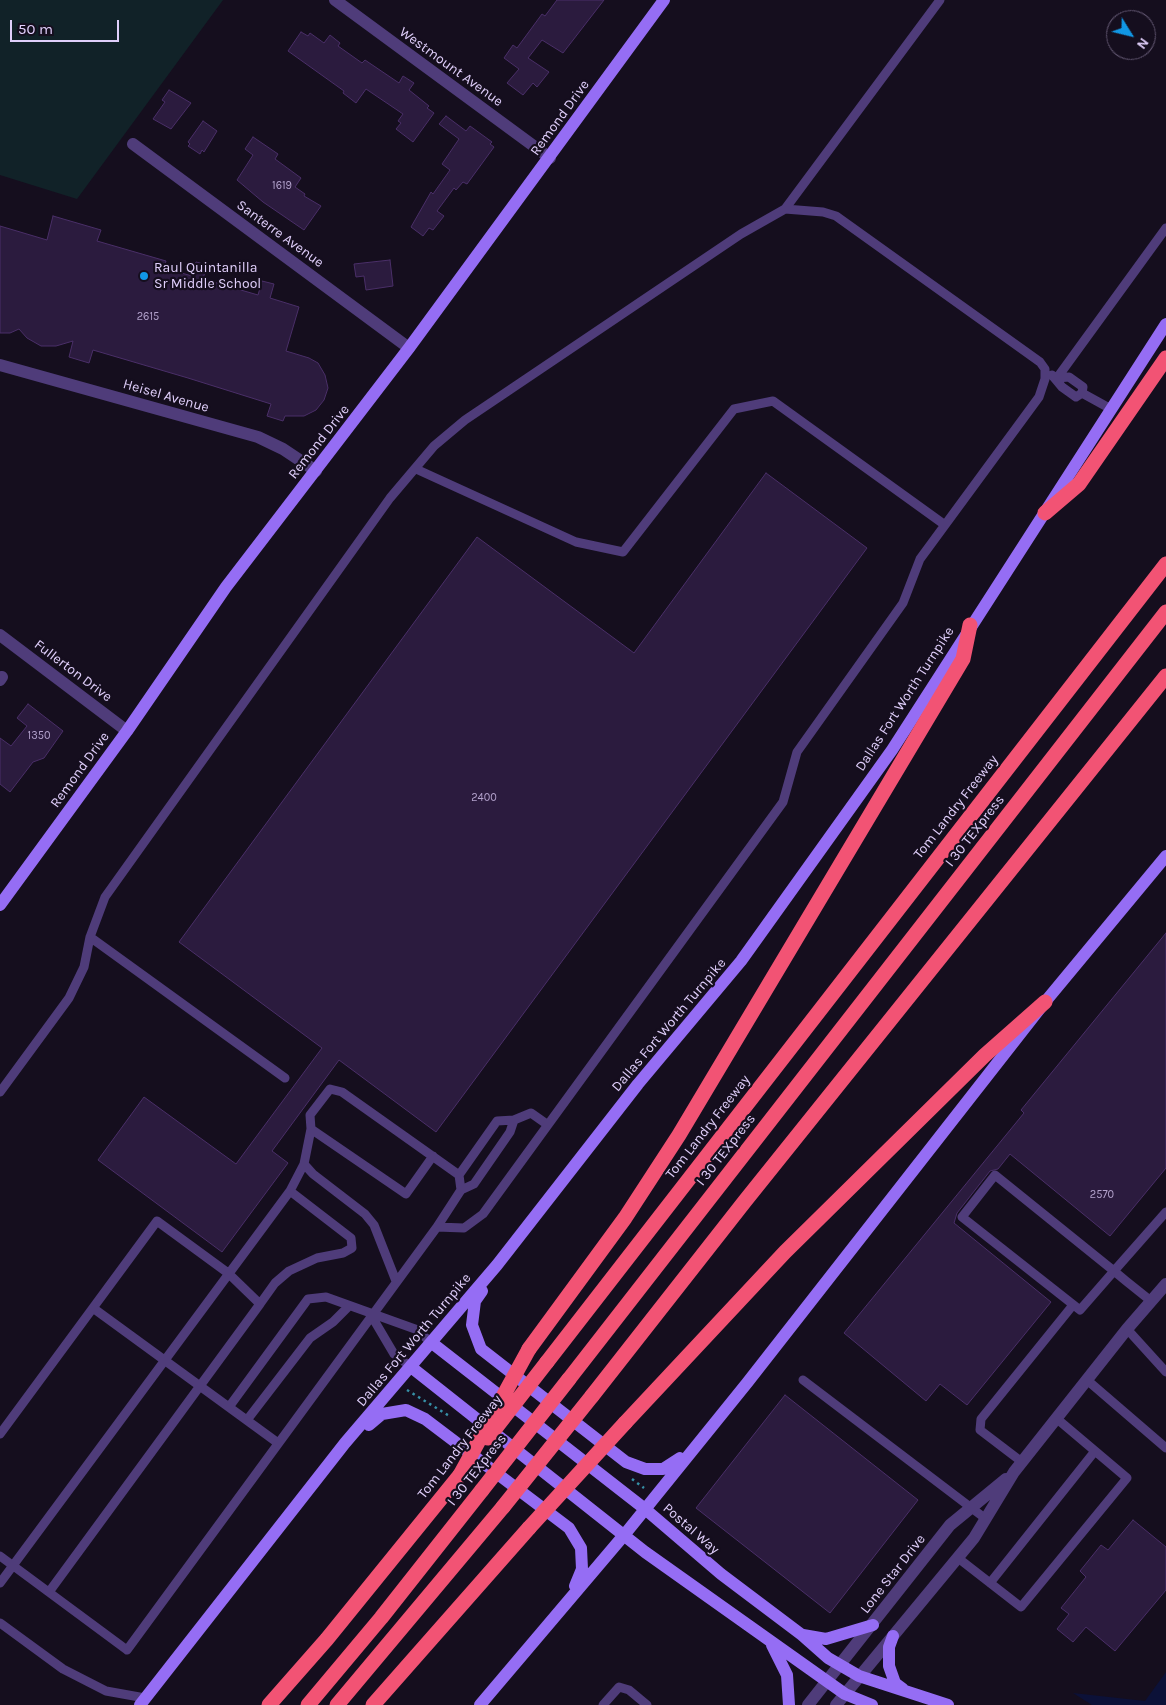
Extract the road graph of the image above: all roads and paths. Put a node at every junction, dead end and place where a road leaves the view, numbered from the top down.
1 (335, 0) edge
2 (664, 0) edge
3 (940, 0) edge
4 (133, 144) dead end
5 (550, 158) junction
6 (785, 210) junction
7 (1166, 228) edge
8 (1166, 324) edge
9 (409, 348) junction
10 (1166, 358) edge
11 (0, 365) edge
12 (1045, 369) junction
13 (1057, 378) junction
14 (1111, 409) junction
15 (416, 468) junction
16 (316, 471) junction
17 (1044, 513) junction
18 (945, 525) junction
19 (1166, 564) edge
20 (1166, 612) edge
21 (970, 625) junction
22 (0, 635) edge
23 (1166, 676) edge
24 (127, 731) junction
25 (1166, 856) edge
26 (0, 905) edge
27 (90, 937) junction
28 (1045, 1002) junction
29 (285, 1078) dead end
30 (0, 1092) edge
31 (514, 1120) junction
32 (548, 1125) junction
33 (311, 1129) junction
34 (433, 1156) junction
35 (304, 1164) junction
36 (459, 1175) junction
37 (461, 1190) junction
38 (290, 1191) junction
39 (1166, 1212) edge
40 (437, 1227) junction
41 (497, 1265) junction
42 (1114, 1271) junction
43 (228, 1273) junction
44 (396, 1281) junction
45 (1166, 1284) edge
46 (1151, 1301) junction
47 (260, 1304) junction
48 (1074, 1305) junction
49 (348, 1307) junction
50 (93, 1308) junction
51 (371, 1315) junction
52 (1127, 1329) junction
53 (432, 1343) junction
54 (164, 1360) junction
55 (411, 1367) junction
56 (1166, 1372) edge
57 (803, 1380) dead end
58 (1087, 1380) junction
59 (201, 1386) junction
60 (229, 1407) junction
61 (1056, 1418) junction
62 (247, 1420) junction
63 (0, 1434) edge
64 (278, 1443) junction
65 (346, 1443) junction
66 (1166, 1448) edge
67 (691, 1451) junction
68 (1095, 1451) junction
69 (1018, 1467) junction
70 (460, 1475) junction
71 (971, 1508) junction
72 (645, 1509) junction
73 (986, 1518) junction
74 (625, 1534) junction
75 (0, 1556) edge
76 (958, 1558) junction
77 (13, 1566) junction
78 (0, 1583) edge
79 (990, 1583) junction
80 (49, 1592) junction
81 (570, 1597) junction
82 (0, 1623) edge
83 (873, 1625) junction
84 (802, 1635) junction
85 (893, 1636) junction
86 (769, 1640) junction
87 (840, 1666) junction
88 (859, 1676) junction
89 (828, 1682) junction
90 (905, 1691) junction
91 (845, 1694) junction
92 (143, 1702) edge
93 (269, 1705) edge
94 (308, 1705) edge
95 (337, 1705) edge
96 (373, 1705) edge
97 (480, 1705) edge
98 (603, 1705) edge
99 (647, 1705) edge
100 (789, 1705) edge
101 (808, 1705) edge
102 (836, 1705) edge
103 (872, 1705) edge
104 (948, 1705) edge

1 - 5 street, Westmount Avenue
2 - 5 main road, Remond Drive
3 - 6 lane
4 - 9 street, Santerre Avenue
5 - 9 main road, Remond Drive
6 - 12 lane
6 - 15 lane
7 - 13 lane
8 - 14 main road, Dallas Fort Worth Turnpike
9 - 16 main road, Remond Drive
10 - 17 highway
11 - 16 street, Heisel Avenue
12 - 13 lane
12 - 18 lane
13 - 14 lane
14 - 17 main road, Dallas Fort Worth Turnpike
15 - 18 lane
15 - 27 lane
16 - 24 main road, Remond Drive
17 - 21 main road, Dallas Fort Worth Turnpike
18 - 32 lane
19 - 70 highway, Tom Landry Freeway, bridge
20 - 94 highway, I 30 TEXpress, bridge
21 - 41 main road, Dallas Fort Worth Turnpike
21 - 70 highway, bridge
22 - 24 street, Fullerton Drive
23 - 95 highway, bridge
24 - 26 main road, Remond Drive
25 - 28 main road
27 - 29 lane
27 - 30 lane
28 - 67 main road
28 - 96 highway, bridge
31 - 32 lane
31 - 36 lane
31 - 37 lane
32 - 40 lane
33 - 34 lane
33 - 34 lane
33 - 35 lane
34 - 36 lane
35 - 38 lane
35 - 44 lane
36 - 37 lane
37 - 40 lane
38 - 43 lane
38 - 47 lane
39 - 42 lane
40 - 44 lane
41 - 53 main road, Dallas Fort Worth Turnpike
41 - 67 main road
42 - 46 lane
42 - 48 lane
42 - 48 lane
43 - 47 lane
43 - 50 lane
43 - 54 lane
44 - 51 lane
45 - 46 street, Lone Star Drive
46 - 52 street, Lone Star Drive
47 - 59 lane
48 - 69 lane
49 - 51 lane
49 - 60 lane
49 - 62 lane
50 - 54 lane
50 - 63 lane
51 - 53 lane
51 - 55 lane
51 - 64 lane
52 - 56 lane
52 - 58 street, Lone Star Drive
53 - 55 main road, Dallas Fort Worth Turnpike
53 - 72 main road, Postal Way
54 - 59 lane
54 - 77 lane
55 - 65 main road, Dallas Fort Worth Turnpike
55 - 74 main road
57 - 71 lane
58 - 61 street, Lone Star Drive
58 - 66 lane
59 - 60 lane
59 - 80 lane
60 - 62 lane
61 - 68 lane
61 - 69 street, Lone Star Drive
62 - 64 lane
64 - 80 lane
65 - 81 main road
65 - 92 main road, Dallas Fort Worth Turnpike
67 - 72 main road
68 - 79 lane
68 - 79 lane
69 - 71 street, Lone Star Drive
69 - 73 street, Lone Star Drive
70 - 93 highway, Tom Landry Freeway
71 - 73 lane
71 - 83 street, Lone Star Drive
72 - 74 main road
72 - 84 main road, Postal Way
73 - 76 street, Lone Star Drive
74 - 81 main road
74 - 86 main road
75 - 77 lane
76 - 79 lane
76 - 85 street, Lone Star Drive
77 - 78 lane
77 - 80 lane
81 - 97 main road
82 - 92 lane
83 - 84 main road
83 - 87 street, Lone Star Drive
84 - 87 main road, Postal Way
85 - 88 street, Lone Star Drive
85 - 90 main road
86 - 89 main road
86 - 100 main road
87 - 88 main road, Postal Way
87 - 89 street, Lone Star Drive
88 - 90 main road, Postal Way
88 - 91 street, Lone Star Drive
89 - 91 main road
89 - 101 street, Lone Star Drive
90 - 104 main road, Postal Way
91 - 102 street, Lone Star Drive
91 - 103 main road
98 - 99 lane

